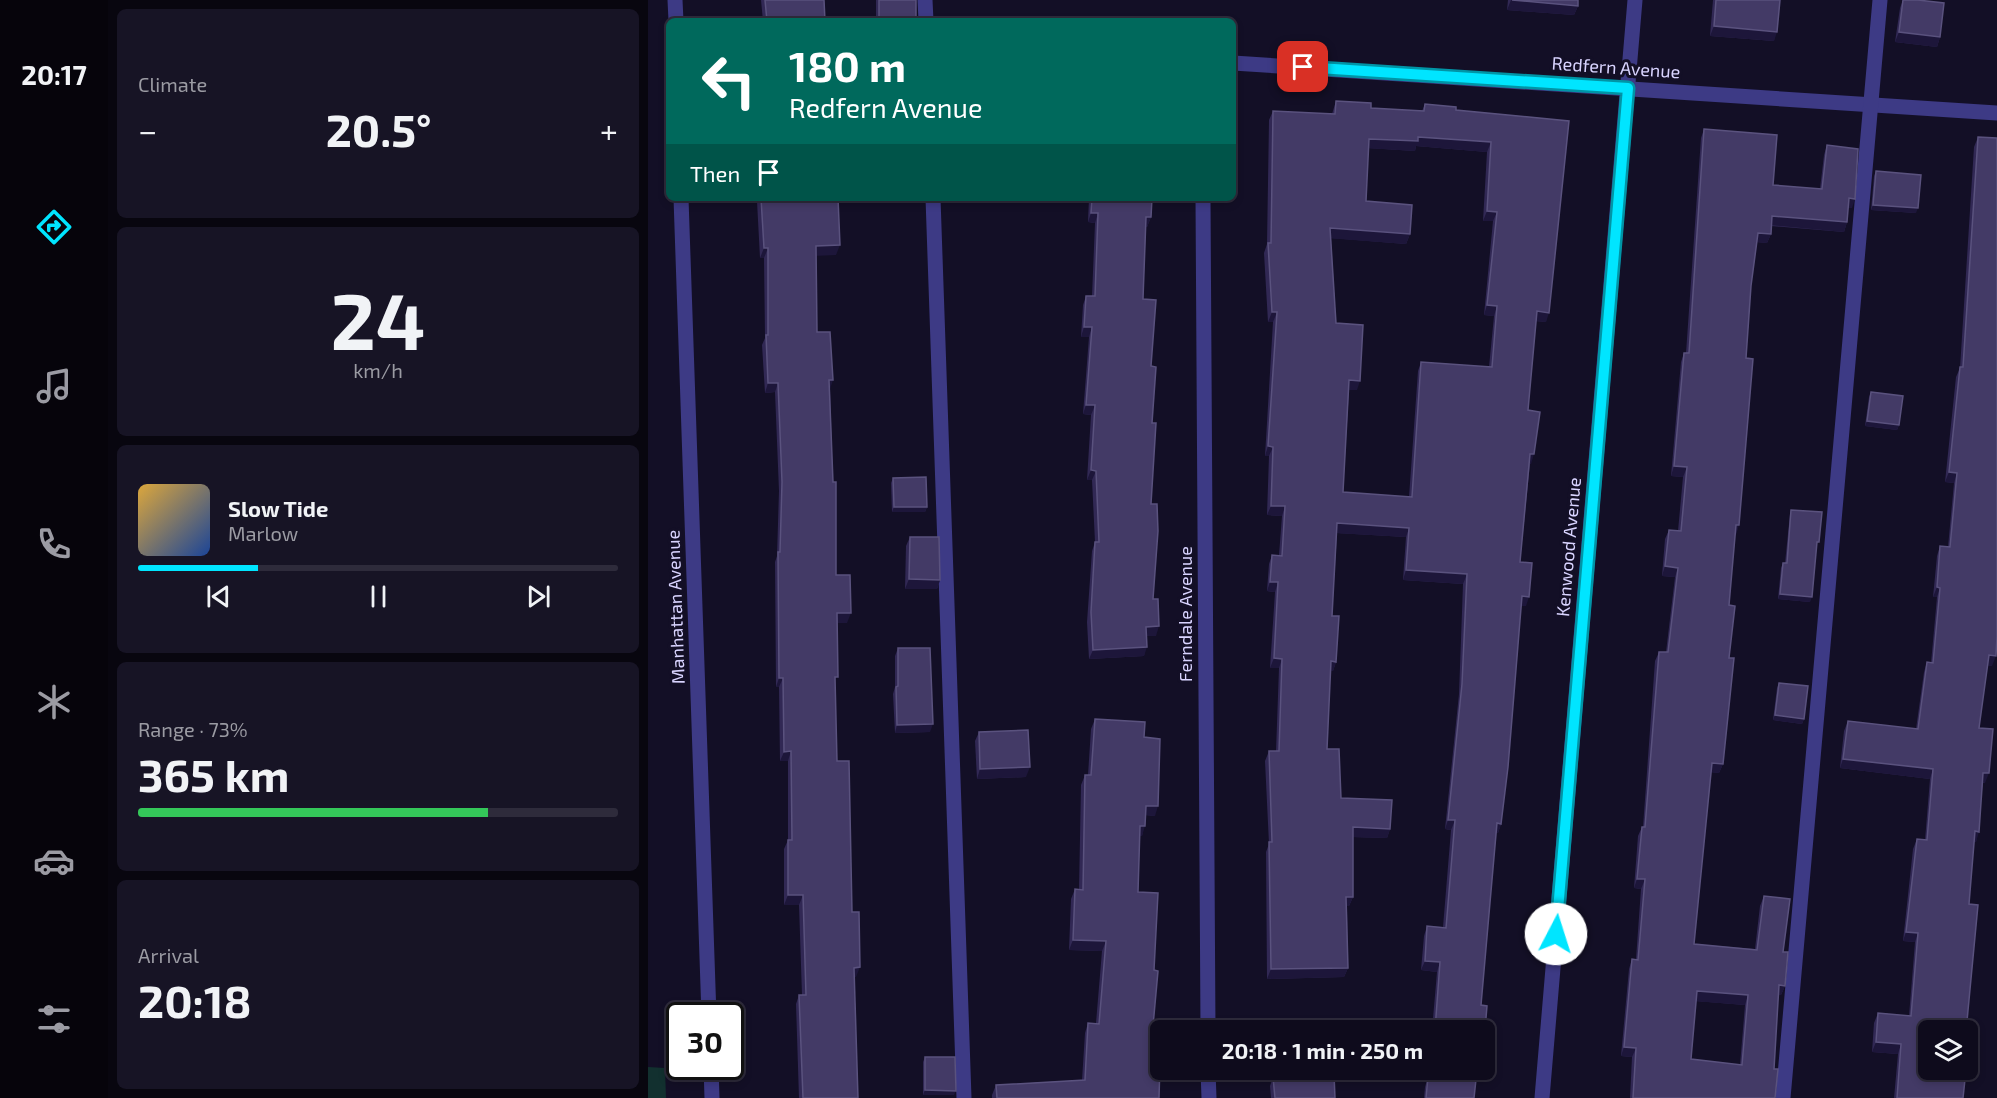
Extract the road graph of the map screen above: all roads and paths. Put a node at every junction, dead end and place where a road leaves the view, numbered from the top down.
1 (675, 0) edge
2 (925, 0) edge
3 (1635, 0) edge
4 (1880, 0) edge
5 (676, 18) edge
6 (926, 18) edge
7 (1236, 63) edge
8 (1628, 88) junction
9 (1872, 105) junction
10 (1997, 113) edge
11 (681, 201) edge
12 (933, 201) edge
13 (1203, 201) edge
14 (709, 1002) edge
15 (1208, 1020) edge
16 (711, 1080) edge
17 (1208, 1080) edge
18 (712, 1098) edge
19 (964, 1098) edge
20 (1209, 1098) edge
21 (1542, 1098) edge
22 (1783, 1098) edge

1 - 5 street
2 - 6 street
3 - 8 street, Kenwood Avenue
4 - 9 street
7 - 8 street, Redfern Avenue
8 - 9 street, Redfern Avenue
8 - 21 street, Kenwood Avenue
9 - 10 street, Redfern Avenue
9 - 22 street
11 - 14 street, Manhattan Avenue
12 - 19 street
13 - 15 street, Ferndale Avenue
16 - 18 street
17 - 20 street

